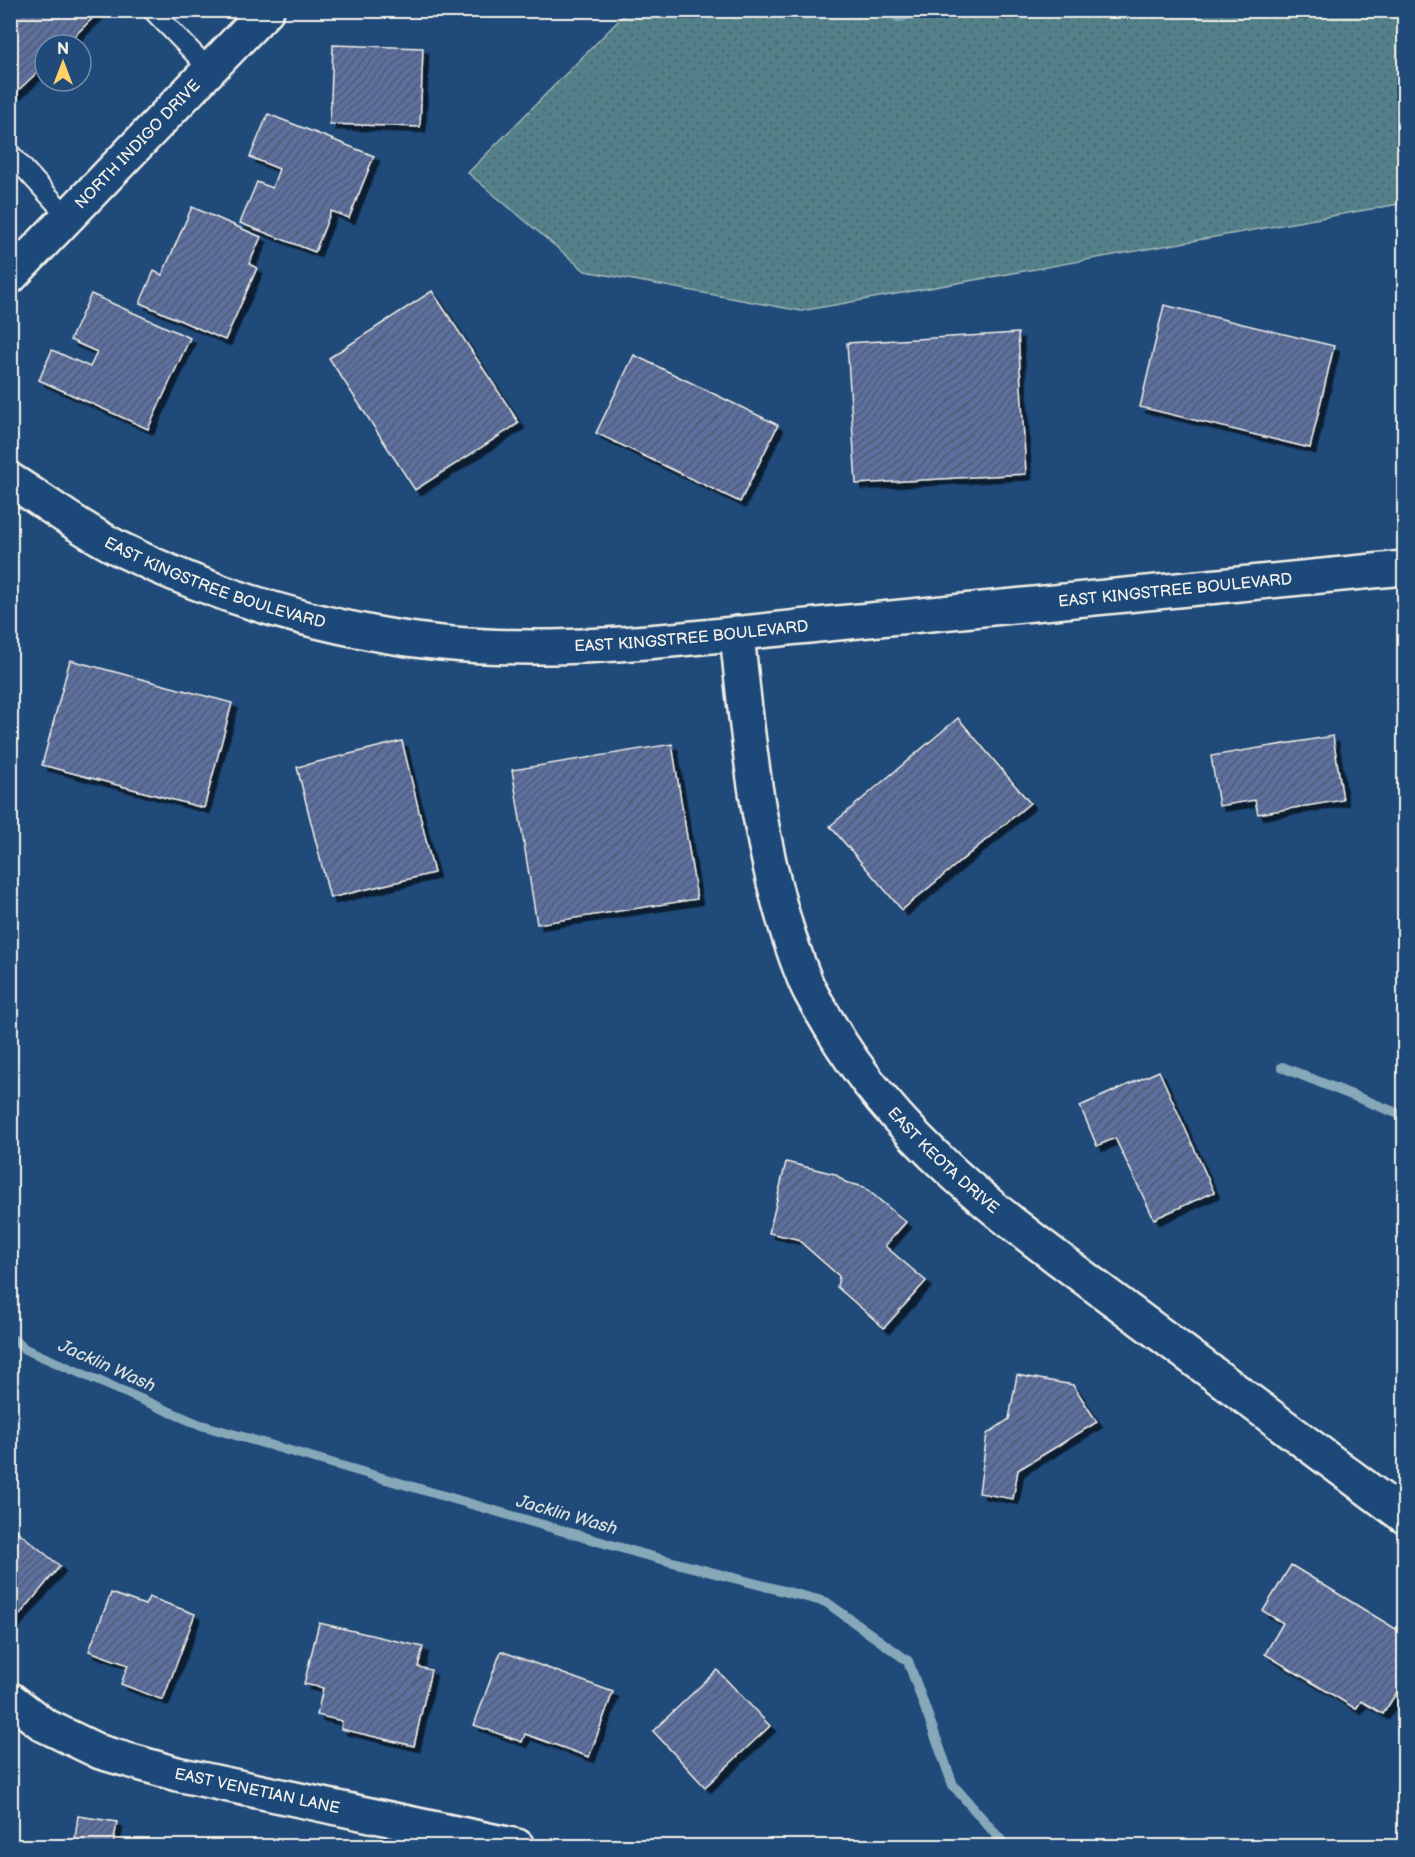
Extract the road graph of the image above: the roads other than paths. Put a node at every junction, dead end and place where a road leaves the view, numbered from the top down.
1 (152, 10) edge
2 (267, 10) edge
3 (209, 69) junction
4 (10, 153) edge
5 (68, 217) junction
6 (10, 277) edge
7 (10, 480) edge
8 (1404, 568) edge
9 (737, 633) junction
10 (1404, 1516) edge
11 (10, 1699) edge
12 (517, 1846) edge

1 - 3 lane
2 - 3 street, NORTH INDIGO DRIVE
3 - 5 street, NORTH INDIGO DRIVE
4 - 5 lane
5 - 6 street, NORTH INDIGO DRIVE
7 - 9 street, EAST KINGSTREE BOULEVARD
8 - 9 street, EAST KINGSTREE BOULEVARD
9 - 10 street, EAST KEOTA DRIVE
11 - 12 street, EAST VENETIAN LANE

